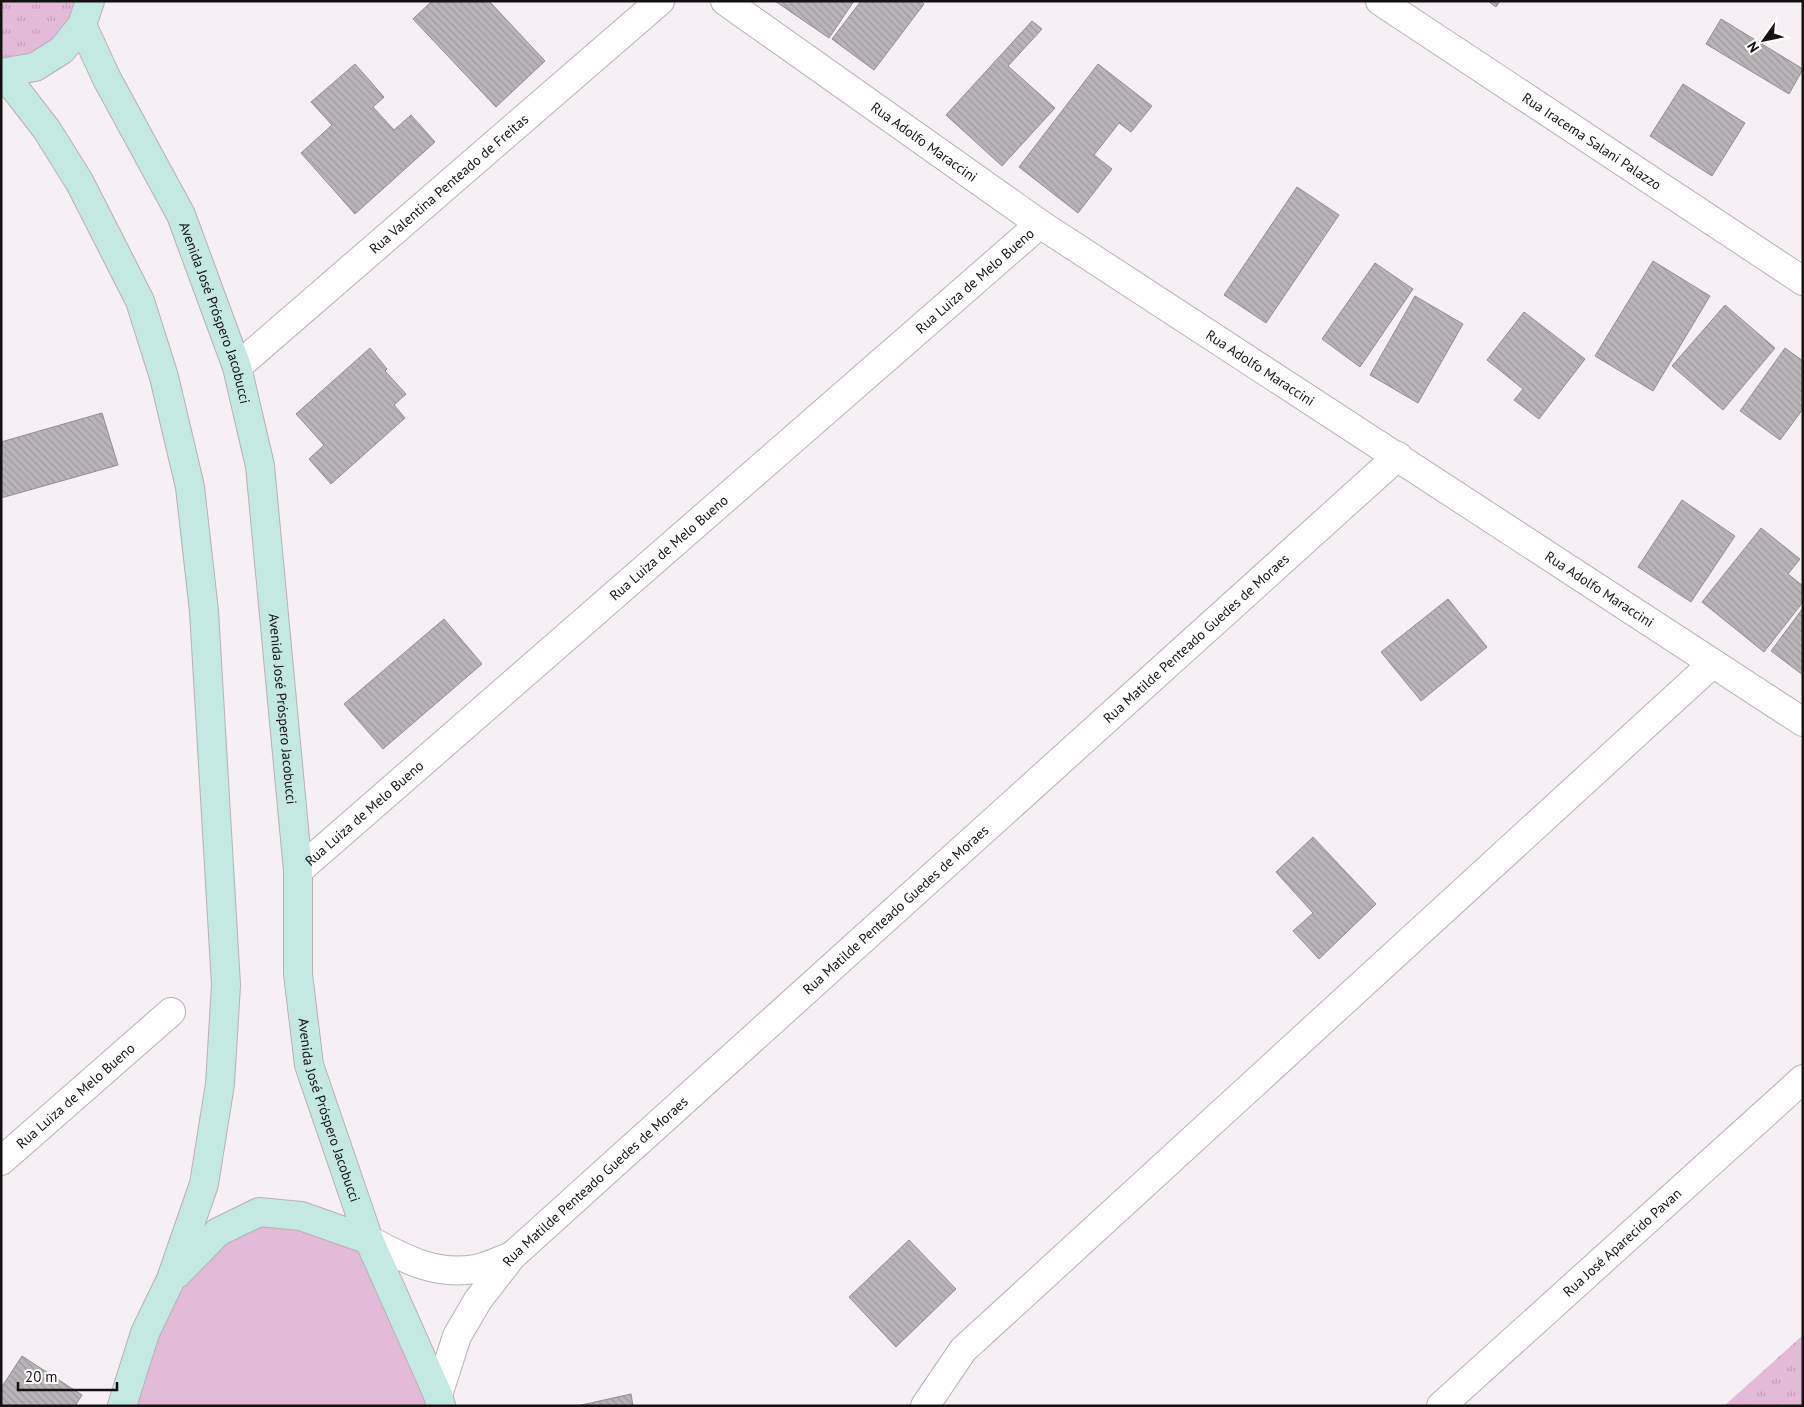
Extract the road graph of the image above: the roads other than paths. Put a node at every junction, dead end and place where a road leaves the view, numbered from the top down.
1 (660, 1) edge
2 (725, 1) edge
3 (1380, 1) edge
4 (86, 13) edge
5 (2, 73) edge
6 (1040, 224) junction
7 (1803, 281) edge
8 (237, 367) junction
9 (1398, 456) junction
10 (1712, 664) junction
11 (1803, 722) edge
12 (298, 871) junction
13 (171, 1012) dead end
14 (1803, 1079) edge
15 (1, 1161) edge
16 (369, 1240) junction
17 (512, 1256) junction
18 (172, 1279) junction
19 (439, 1400) edge
20 (122, 1406) edge
21 (925, 1406) edge
22 (1441, 1406) edge

1 - 8 street, Rua Valentina Penteado de Freitas
2 - 6 street, Rua Adolfo Maraccini
3 - 7 street, Rua Iracema Salani Palazzo
4 - 5 main road
4 - 8 main road, Avenida José Próspero Jacobucci
5 - 18 main road
6 - 9 street, Rua Adolfo Maraccini
6 - 12 street, Rua Luiza de Melo Bueno
8 - 12 main road, Avenida José Próspero Jacobucci
9 - 10 street, Rua Adolfo Maraccini
9 - 17 street, Rua Matilde Penteado Guedes de Moraes
10 - 11 street, Rua Adolfo Maraccini
10 - 21 street
12 - 16 main road, Avenida José Próspero Jacobucci
13 - 15 street, Rua Luiza de Melo Bueno
14 - 22 street, Rua José Aparecido Pavan
16 - 17 street
16 - 18 main road
16 - 19 main road, Avenida José Próspero Jacobucci
17 - 19 street, Rua Matilde Penteado Guedes de Moraes
18 - 20 main road

